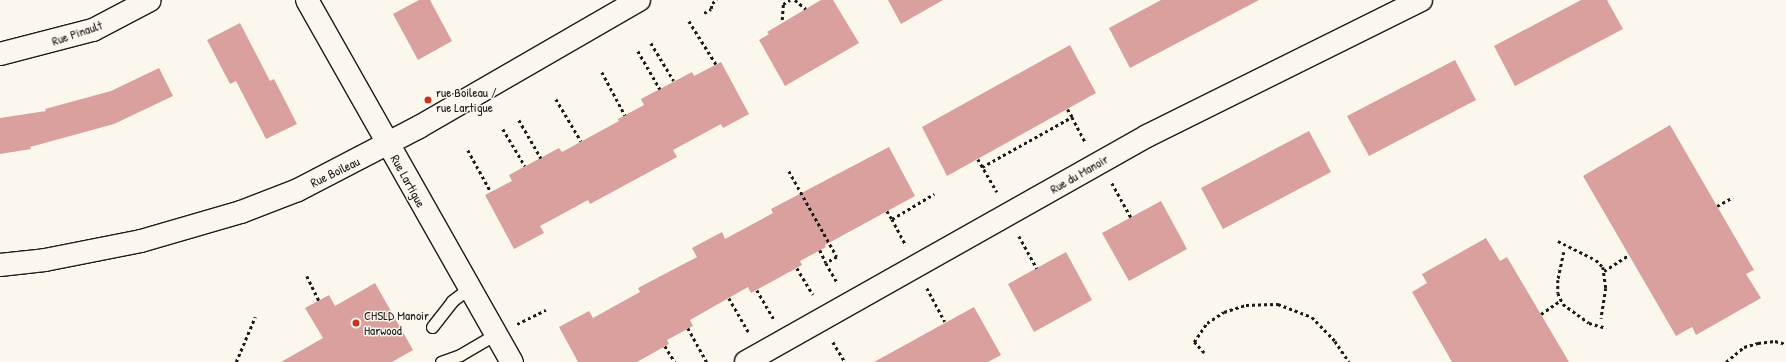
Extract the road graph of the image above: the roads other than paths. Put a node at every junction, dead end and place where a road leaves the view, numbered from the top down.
1 (150, 0) edge
2 (307, 0) edge
3 (639, 0) edge
4 (1421, 0) edge
5 (0, 54) edge
6 (388, 144) junction
7 (0, 265) edge
8 (469, 288) junction
9 (432, 327) dead end
10 (496, 334) junction
11 (441, 362) edge
12 (512, 362) edge
13 (746, 362) edge

1 - 5 street, Rue Pinault
2 - 6 street, Rue Lartigue
3 - 6 street, Rue Boileau
4 - 13 street, Rue du Manoir
6 - 7 street, Rue Boileau
6 - 8 street, Rue Lartigue
8 - 9 lane
8 - 10 street, Rue Lartigue
10 - 11 lane
10 - 12 street, Rue Lartigue

